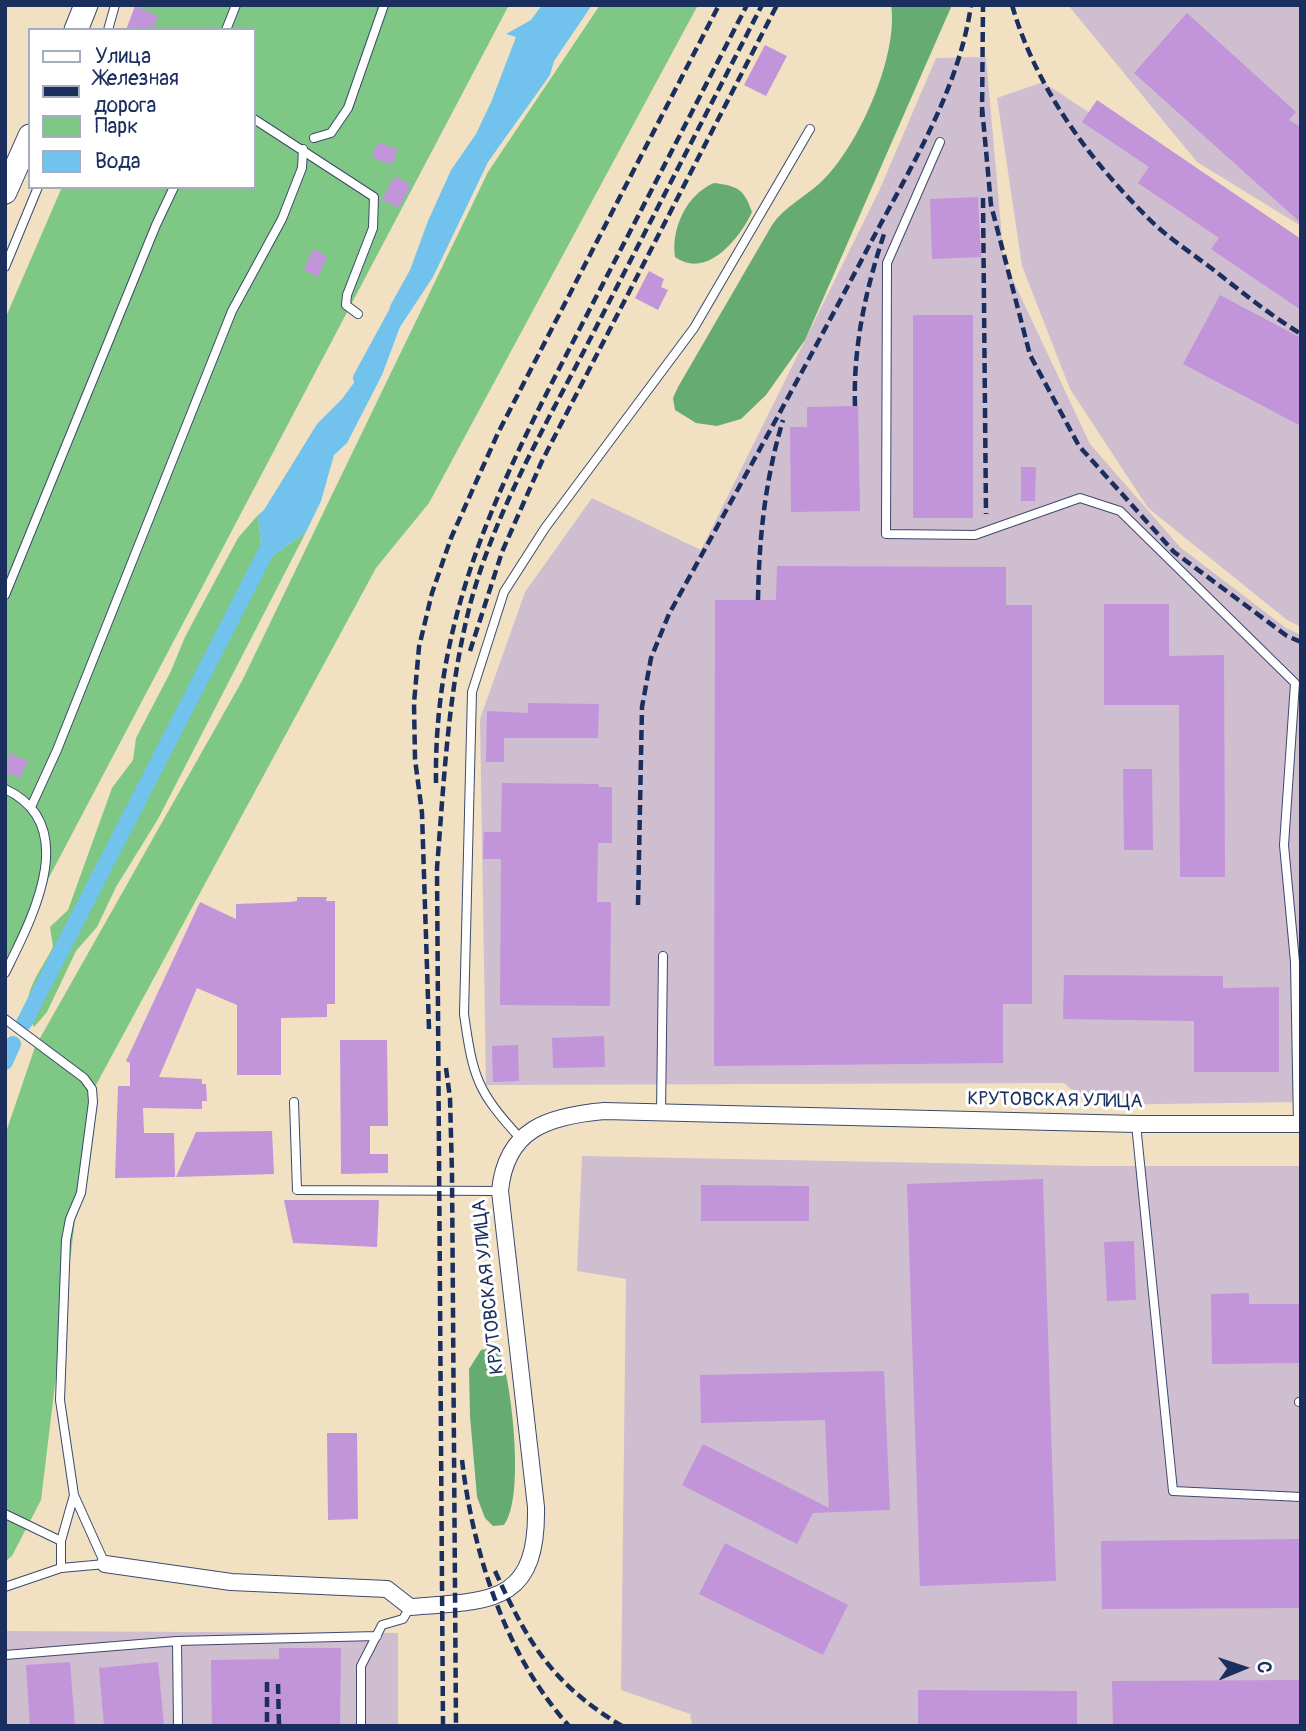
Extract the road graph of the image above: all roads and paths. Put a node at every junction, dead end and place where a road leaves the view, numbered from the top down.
1 (86, 5) edge
2 (115, 5) edge
3 (236, 5) edge
4 (384, 5) edge
5 (77, 28) edge
6 (109, 28) edge
7 (227, 28) edge
8 (256, 120) edge
9 (810, 129) dead end
10 (314, 138) dead end
11 (28, 140) edge
12 (940, 142) dead end
13 (303, 149) junction
14 (37, 189) edge
15 (173, 189) edge
16 (5, 192) edge
17 (5, 267) edge
18 (358, 314) dead end
19 (5, 594) edge
20 (5, 789) edge
21 (31, 807) junction
22 (663, 956) dead end
23 (5, 973) edge
24 (5, 1019) edge
25 (295, 1102) dead end
26 (661, 1112) junction
27 (1136, 1124) junction
28 (1299, 1124) edge
29 (520, 1138) junction
30 (499, 1191) junction
31 (74, 1495) junction
32 (1301, 1497) edge
33 (5, 1514) edge
34 (61, 1541) junction
35 (105, 1564) junction
36 (61, 1568) junction
37 (5, 1587) edge
38 (410, 1607) junction
39 (377, 1636) junction
40 (177, 1641) junction
41 (5, 1655) edge
42 (178, 1726) edge
43 (362, 1726) edge

1 - 5 street
2 - 6 lane
3 - 7 lane
4 - 10 lane
8 - 13 lane
9 - 29 lane
11 - 16 street
12 - 28 lane
13 - 18 lane
13 - 21 lane
14 - 17 lane
15 - 19 lane
20 - 21 lane
21 - 23 lane
22 - 26 lane
24 - 31 lane
25 - 30 lane
26 - 27 street, КРУТОВСКАЯ УЛИЦА
26 - 29 street, КРУТОВСКАЯ УЛИЦА
27 - 28 street, КРУТОВСКАЯ УЛИЦА
27 - 32 lane
29 - 30 street, КРУТОВСКАЯ УЛИЦА
30 - 38 street, КРУТОВСКАЯ УЛИЦА
31 - 34 lane
31 - 35 lane
33 - 34 lane
34 - 36 lane
35 - 36 lane
35 - 38 street
36 - 37 lane
38 - 39 lane
39 - 40 lane
39 - 43 lane
40 - 41 lane
40 - 42 lane

